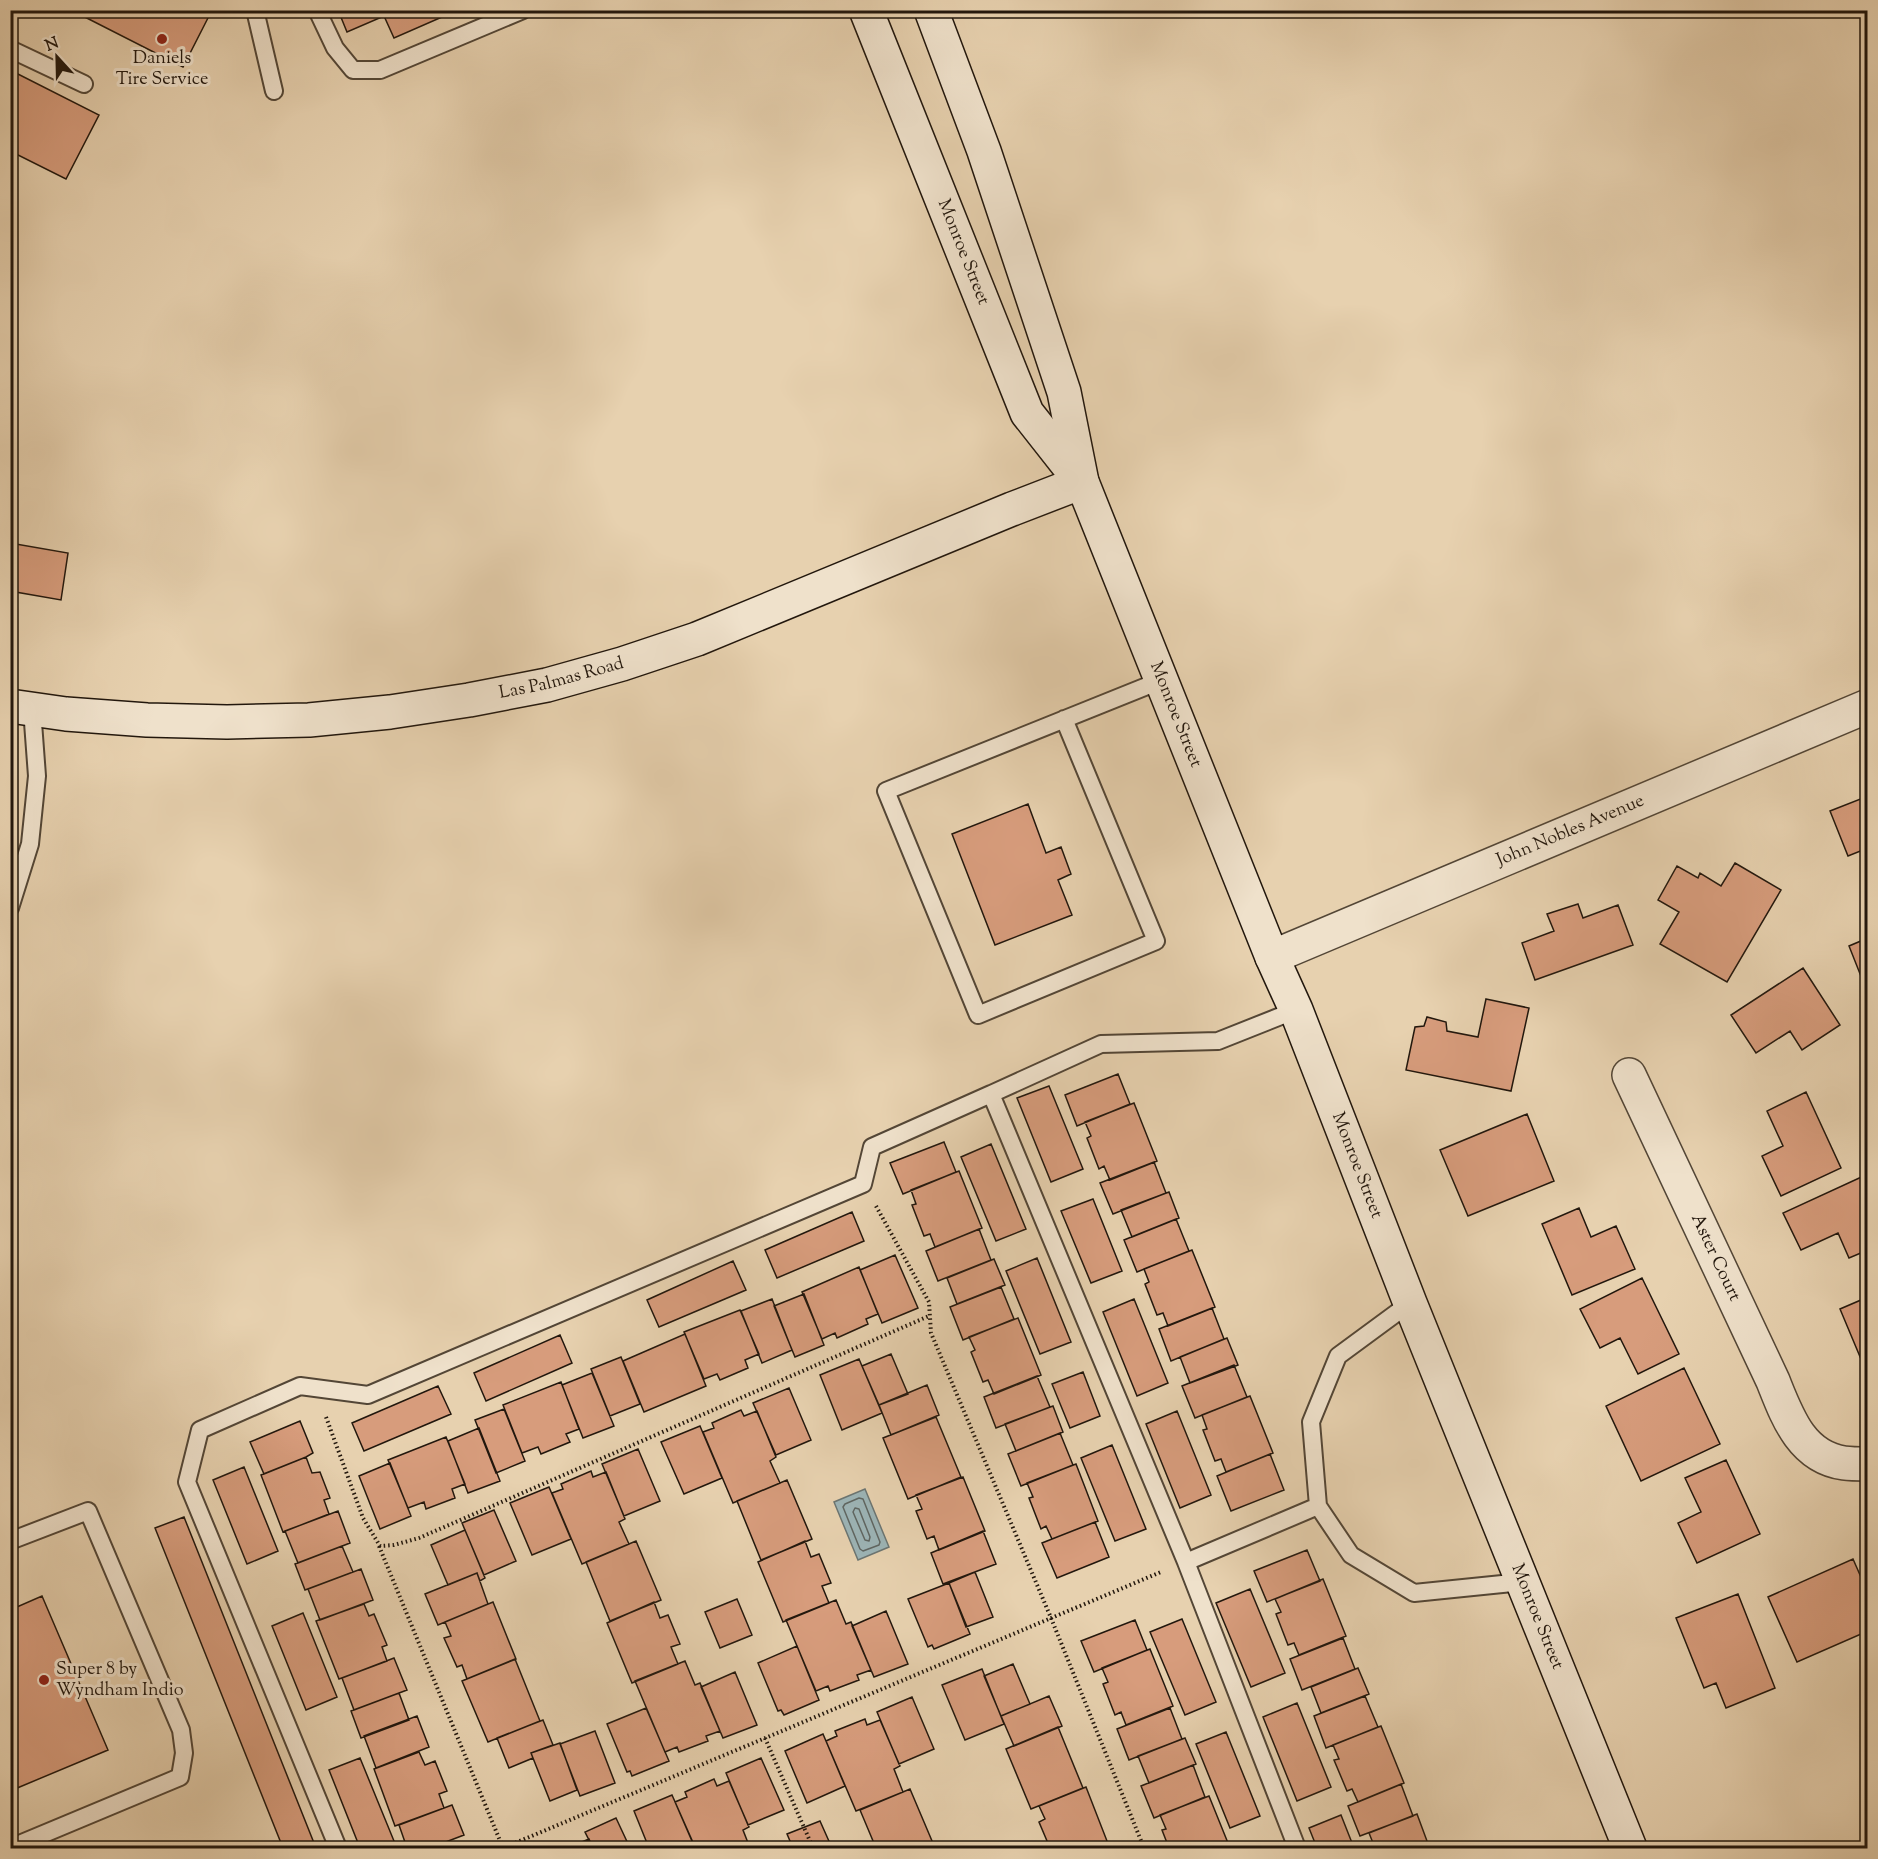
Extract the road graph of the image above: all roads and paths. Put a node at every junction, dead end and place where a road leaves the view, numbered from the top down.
1 (255, 10) edge
2 (317, 10) edge
3 (523, 10) edge
4 (866, 10) edge
5 (931, 10) edge
6 (10, 49) edge
7 (84, 84) dead end
8 (274, 91) dead end
9 (1082, 482) junction
10 (1162, 680) junction
11 (1868, 706) edge
12 (21, 708) edge
13 (1064, 719) junction
14 (10, 908) edge
15 (1272, 957) junction
16 (1296, 1010) junction
17 (1629, 1075) dead end
18 (991, 1094) junction
19 (863, 1184) junction
20 (1410, 1303) junction
21 (929, 1316) junction
22 (316, 1388) junction
23 (1868, 1464) edge
24 (1318, 1506) junction
25 (10, 1541) edge
26 (378, 1542) junction
27 (1186, 1562) junction
28 (1522, 1582) junction
29 (1051, 1618) junction
30 (765, 1738) junction
31 (10, 1848) edge
32 (338, 1848) edge
33 (503, 1848) edge
34 (813, 1848) edge
35 (1144, 1848) edge
36 (1297, 1848) edge
37 (1630, 1848) edge

1 - 8 lane
2 - 3 lane
4 - 9 main road, Monroe Street
5 - 9 main road, Monroe Street
6 - 7 lane
9 - 10 main road, Monroe Street
9 - 12 main road, Las Palmas Road
10 - 13 lane
10 - 15 main road, Monroe Street
11 - 15 main road, John Nobles Avenue
12 - 14 lane
13 - 13 lane
15 - 16 main road, Monroe Street
16 - 18 lane
16 - 20 main road, Monroe Street
17 - 23 main road, Aster Court
18 - 19 lane
18 - 27 lane
19 - 21 path
19 - 22 lane
20 - 24 lane
20 - 28 main road, Monroe Street
21 - 26 path
21 - 29 path
22 - 26 path
22 - 32 lane
24 - 27 lane
24 - 28 lane
25 - 31 lane
26 - 33 path
27 - 29 path
27 - 36 lane
28 - 37 main road, Monroe Street
29 - 30 path
29 - 35 path
30 - 33 path
30 - 34 path

